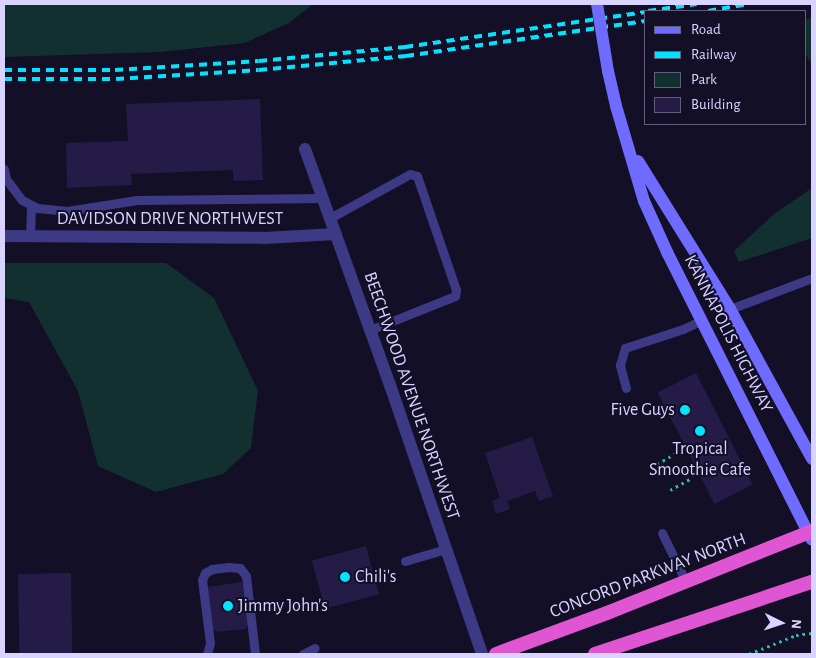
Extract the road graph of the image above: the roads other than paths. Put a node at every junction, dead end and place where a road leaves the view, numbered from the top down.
1 (597, 4) edge
2 (629, 147) junction
3 (305, 149) dead end
4 (4, 169) edge
5 (323, 198) junction
6 (31, 204) junction
7 (330, 218) junction
8 (336, 234) junction
9 (4, 236) edge
10 (30, 236) junction
11 (812, 278) edge
12 (730, 309) junction
13 (702, 320) junction
14 (370, 330) junction
15 (626, 388) dead end
16 (812, 459) edge
17 (662, 533) dead end
18 (811, 534) edge
19 (446, 548) junction
20 (405, 561) dead end
21 (686, 582) junction
22 (812, 582) edge
23 (315, 648) dead end
24 (207, 654) edge
25 (255, 654) edge
26 (303, 654) edge
27 (482, 654) edge
28 (496, 654) edge
29 (595, 654) edge

1 - 2 main road, KANNAPOLIS HIGHWAY, bridge
2 - 12 main road, KANNAPOLIS HIGHWAY
2 - 13 main road, KANNAPOLIS HIGHWAY
3 - 5 street, BEECHWOOD AVENUE NORTHWEST
4 - 6 lane
5 - 6 lane
5 - 7 street, BEECHWOOD AVENUE NORTHWEST
6 - 10 lane
7 - 8 street, BEECHWOOD AVENUE NORTHWEST
7 - 14 lane
8 - 10 street, DAVIDSON DRIVE NORTHWEST
8 - 14 street, BEECHWOOD AVENUE NORTHWEST
9 - 10 street, DAVIDSON DRIVE NORTHWEST
11 - 12 lane
12 - 16 main road, KANNAPOLIS HIGHWAY
13 - 15 lane
13 - 18 main road, KANNAPOLIS HIGHWAY
14 - 19 street, BEECHWOOD AVENUE NORTHWEST
17 - 21 lane
18 - 21 highway, CONCORD PARKWAY NORTH
19 - 20 lane
19 - 27 street, BEECHWOOD AVENUE NORTHWEST
21 - 28 highway, CONCORD PARKWAY NORTH
22 - 29 highway
23 - 26 lane
24 - 25 lane

